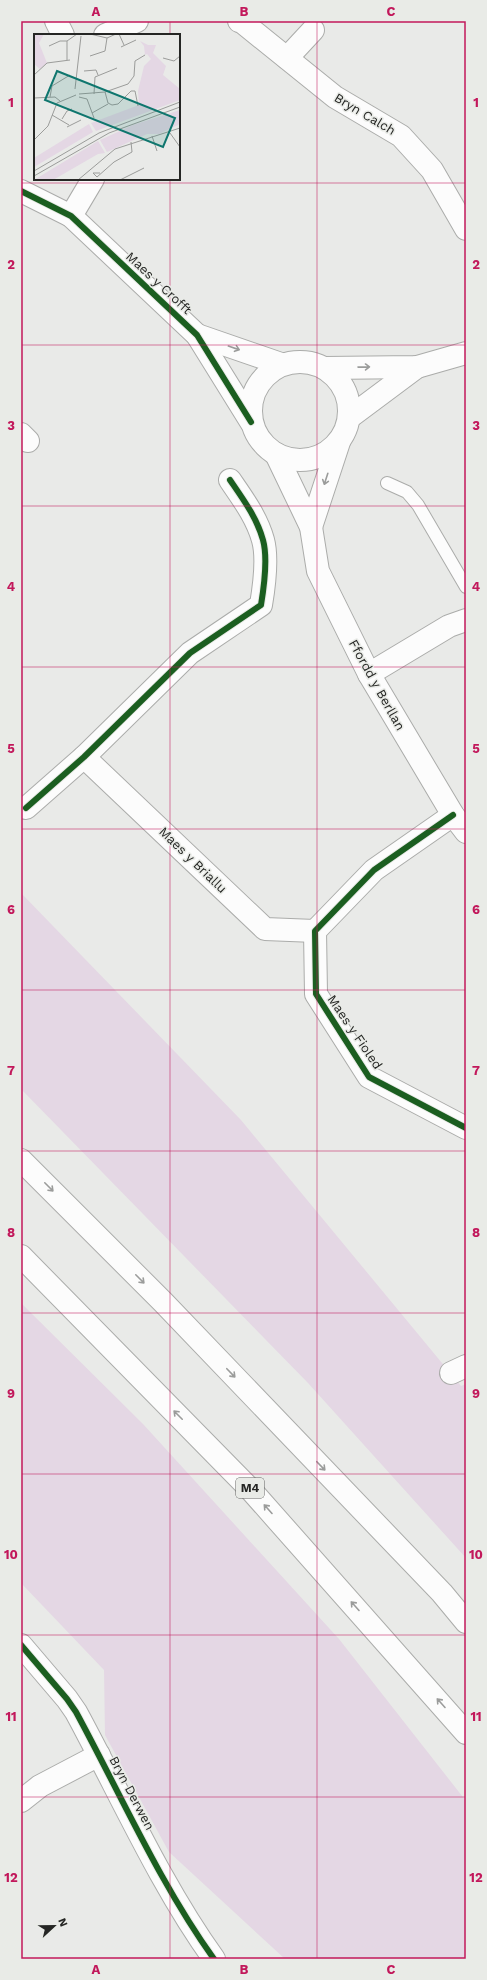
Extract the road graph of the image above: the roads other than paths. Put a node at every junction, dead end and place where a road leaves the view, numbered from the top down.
1 (56, 21) edge
2 (137, 21) edge
3 (239, 21) edge
4 (313, 30) dead end
5 (62, 34) edge
6 (107, 34) edge
7 (287, 58) junction
8 (92, 180) edge
9 (21, 191) edge
10 (71, 216) junction
11 (466, 229) edge
12 (197, 335) junction
13 (466, 353) edge
14 (281, 364) junction
15 (417, 367) junction
16 (325, 368) junction
17 (350, 417) junction
18 (252, 422) junction
19 (339, 442) junction
20 (276, 454) junction
21 (230, 480) dead end
22 (387, 483) dead end
23 (311, 527) junction
24 (466, 587) edge
25 (466, 620) edge
26 (369, 674) junction
27 (84, 757) junction
28 (26, 808) dead end
29 (453, 815) junction
30 (466, 832) edge
31 (315, 931) junction
32 (466, 1128) edge
33 (21, 1160) edge
34 (21, 1256) edge
35 (466, 1622) edge
36 (21, 1645) edge
37 (466, 1733) edge
38 (99, 1755) junction
39 (21, 1801) edge
40 (214, 1959) edge

1 - 5 main road
2 - 6 main road
3 - 7 main road, Bryn Calch
4 - 7 main road
7 - 11 main road, Bryn Calch
8 - 10 main road
9 - 10 main road, Maes y Crofft
10 - 12 main road, Maes y Crofft
12 -> 14 main road, Maes y Crofft
12 - 18 main road, Maes y Crofft
13 - 15 main road
14 - 16 main road
14 - 18 main road
16 -> 15 main road
15 - 17 main road
16 - 17 main road
17 - 19 main road
18 - 20 main road
19 - 20 main road
19 -> 23 main road, Ffordd y Berllan
20 - 23 main road, Ffordd y Berllan
21 - 27 main road
22 - 24 lane
23 - 26 main road, Ffordd y Berllan
25 - 26 main road
26 - 29 main road, Ffordd y Berllan
27 - 28 main road
27 - 31 main road, Maes y Briallu
29 - 30 main road, Ffordd y Berllan
29 - 31 main road
31 - 32 main road, Maes y Fioled
33 -> 35 main road
37 -> 34 main road, M4
36 - 38 main road, Bryn Derwen
38 - 39 main road
38 - 40 main road, Bryn Derwen

